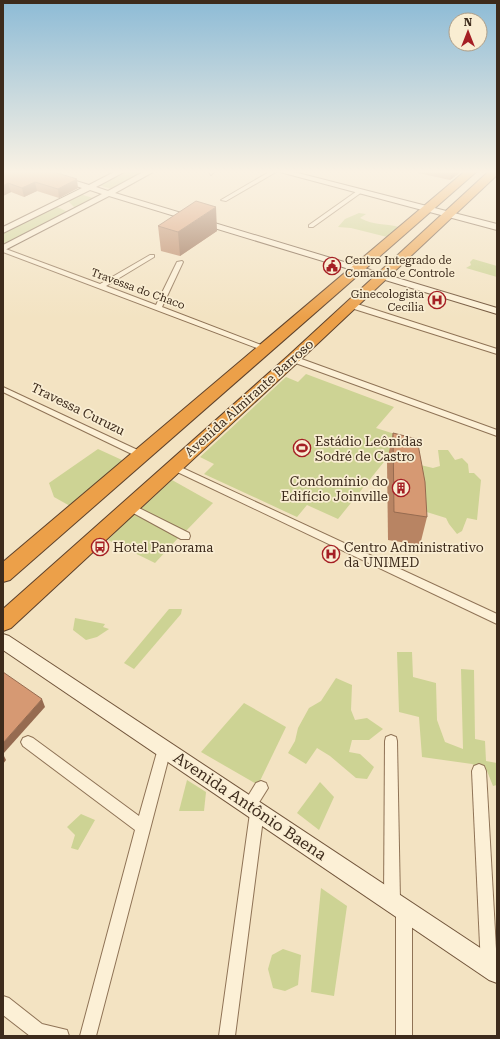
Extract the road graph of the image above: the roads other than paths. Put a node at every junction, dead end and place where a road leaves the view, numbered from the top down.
1 (22, 220) edge
2 (42, 220) edge
3 (196, 220) edge
4 (319, 220) edge
5 (414, 220) edge
6 (441, 220) edge
7 (472, 220) edge
8 (55, 221) joint
9 (311, 226) dead end
10 (497, 227) edge
11 (3, 230) edge
12 (3, 249) edge
13 (152, 256) dead end
14 (180, 262) dead end
15 (357, 269) junction
16 (383, 276) junction
17 (100, 287) junction
18 (351, 305) junction
19 (158, 308) junction
20 (497, 311) edge
21 (265, 348) junction
22 (497, 352) edge
23 (293, 359) junction
24 (3, 388) edge
25 (497, 433) edge
26 (141, 455) junction
27 (174, 467) junction
28 (129, 507) junction
29 (185, 536) dead end
30 (3, 574) edge
31 (497, 618) edge
32 (3, 622) edge
33 (3, 641) edge
34 (391, 741) dead end
35 (28, 742) dead end
36 (164, 749) junction
37 (479, 771) dead end
38 (261, 788) dead end
39 (253, 809) junction
40 (144, 827) junction
41 (398, 905) junction
42 (493, 969) edge
43 (3, 1004) edge
44 (61, 1036) edge
45 (87, 1036) edge
46 (227, 1036) edge
47 (404, 1036) edge

1 - 11 street
2 - 8 street
3 - 15 street
4 - 9 street
5 - 15 highway, Avenida Almirante Barroso
6 - 16 highway, Avenida Almirante Barroso
7 - 10 street
8 - 12 street
12 - 17 street, Travessa do Chaco
13 - 17 street
14 - 19 street
15 - 16 street
15 - 21 highway, Avenida Almirante Barroso
16 - 18 highway, Avenida Almirante Barroso
16 - 20 street
17 - 19 street, Travessa do Chaco
18 - 22 street
18 - 23 highway, Avenida Almirante Barroso
19 - 21 street, Travessa do Chaco
21 - 26 highway, Avenida Almirante Barroso
23 - 25 street
23 - 27 highway, Avenida Almirante Barroso
24 - 26 street, Travessa Curuzu
26 - 30 highway, Avenida Almirante Barroso
27 - 28 highway, Avenida Almirante Barroso
27 - 31 street
28 - 29 street
28 - 32 highway, Avenida Almirante Barroso
33 - 36 street, Avenida Antônio Baena
34 - 41 street
35 - 40 street
36 - 39 street, Avenida Antônio Baena
36 - 40 street
37 - 42 street
38 - 39 street
39 - 41 street, Avenida Antônio Baena
39 - 46 street
40 - 45 street
41 - 42 street, Avenida Antônio Baena
41 - 47 street
43 - 44 street

